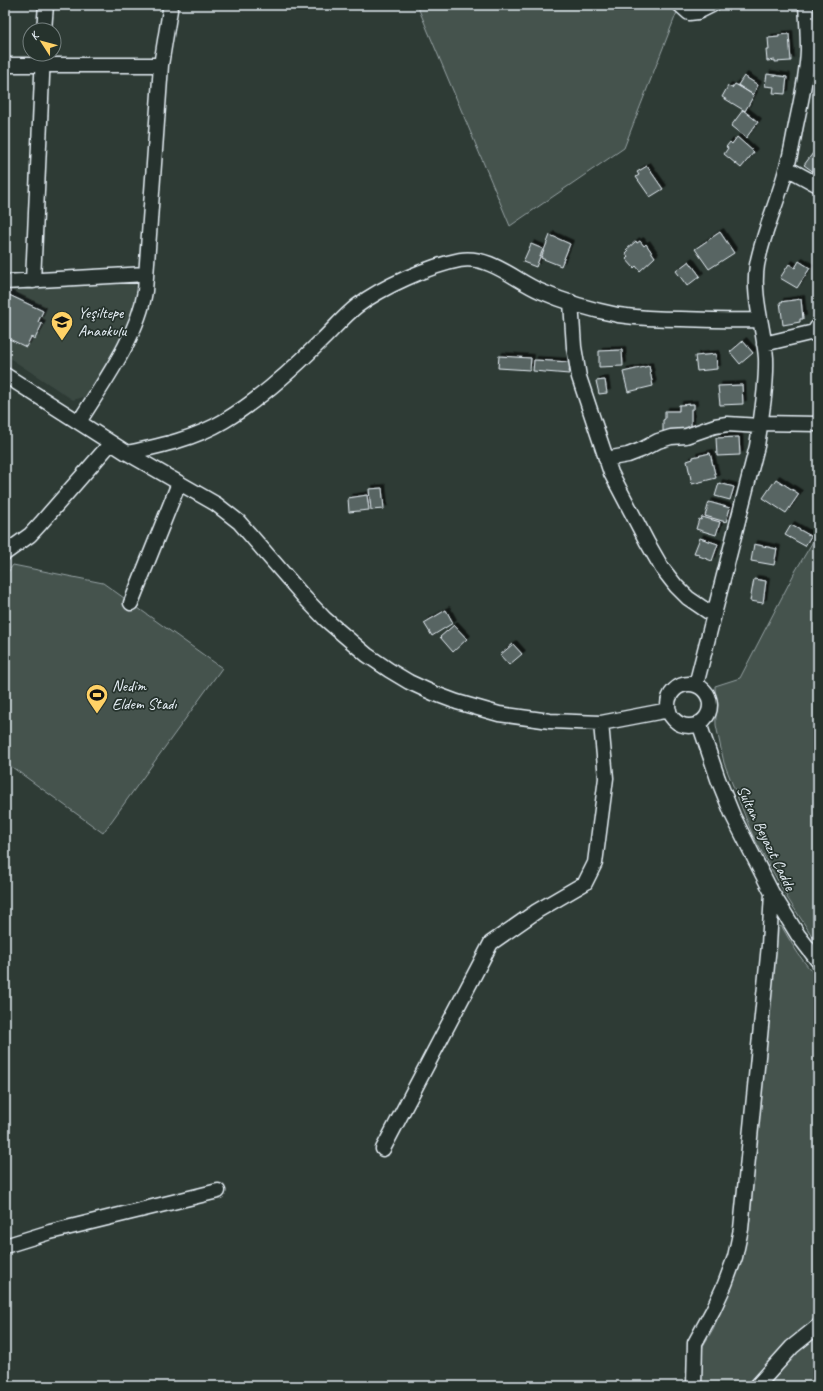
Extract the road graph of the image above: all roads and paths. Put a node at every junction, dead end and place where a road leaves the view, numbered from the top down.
1 (46, 5) edge
2 (169, 5) edge
3 (680, 5) edge
4 (712, 5) edge
5 (806, 5) edge
6 (45, 22) edge
7 (62, 60) edge
8 (24, 62) edge
9 (43, 62) edge
10 (5, 65) edge
11 (161, 65) junction
12 (787, 168) junction
13 (818, 185) edge
14 (146, 274) junction
15 (33, 281) junction
16 (5, 282) edge
17 (571, 302) junction
18 (759, 320) junction
19 (818, 326) edge
20 (764, 344) junction
21 (5, 375) edge
22 (79, 422) junction
23 (760, 424) junction
24 (818, 424) edge
25 (111, 442) junction
26 (127, 453) junction
27 (606, 459) junction
28 (180, 483) junction
29 (5, 552) edge
30 (131, 603) dead end
31 (713, 615) junction
32 (696, 685) junction
33 (669, 710) junction
34 (600, 723) junction
35 (699, 723) junction
36 (772, 893) junction
37 (818, 961) edge
38 (383, 1149) dead end
39 (218, 1191) dead end
40 (5, 1246) edge
41 (818, 1326) edge
42 (694, 1386) edge
43 (757, 1386) edge

1 - 6 street
2 - 11 street
3 - 4 street
5 - 12 street
7 - 11 street
8 - 10 street
9 - 15 street
11 - 14 street
12 - 13 street
12 - 18 street
14 - 15 street
14 - 22 street
15 - 16 street
17 - 18 street
17 - 26 street
17 - 27 street
18 - 20 street
19 - 20 street
20 - 23 street
21 - 22 street
22 - 25 street
23 - 24 street
23 - 27 street
23 - 31 street
25 - 26 street
25 - 29 street
26 - 28 street
27 - 31 street
28 - 30 street
28 - 34 street
31 - 32 street
32 - 33 street
32 - 35 street
33 - 34 street
33 - 35 street
34 - 38 street
35 - 36 street, Sultan Beyazıt Cadde
36 - 37 street, Sultan Beyazıt Cadde
36 - 42 street
39 - 40 street
41 - 43 street

